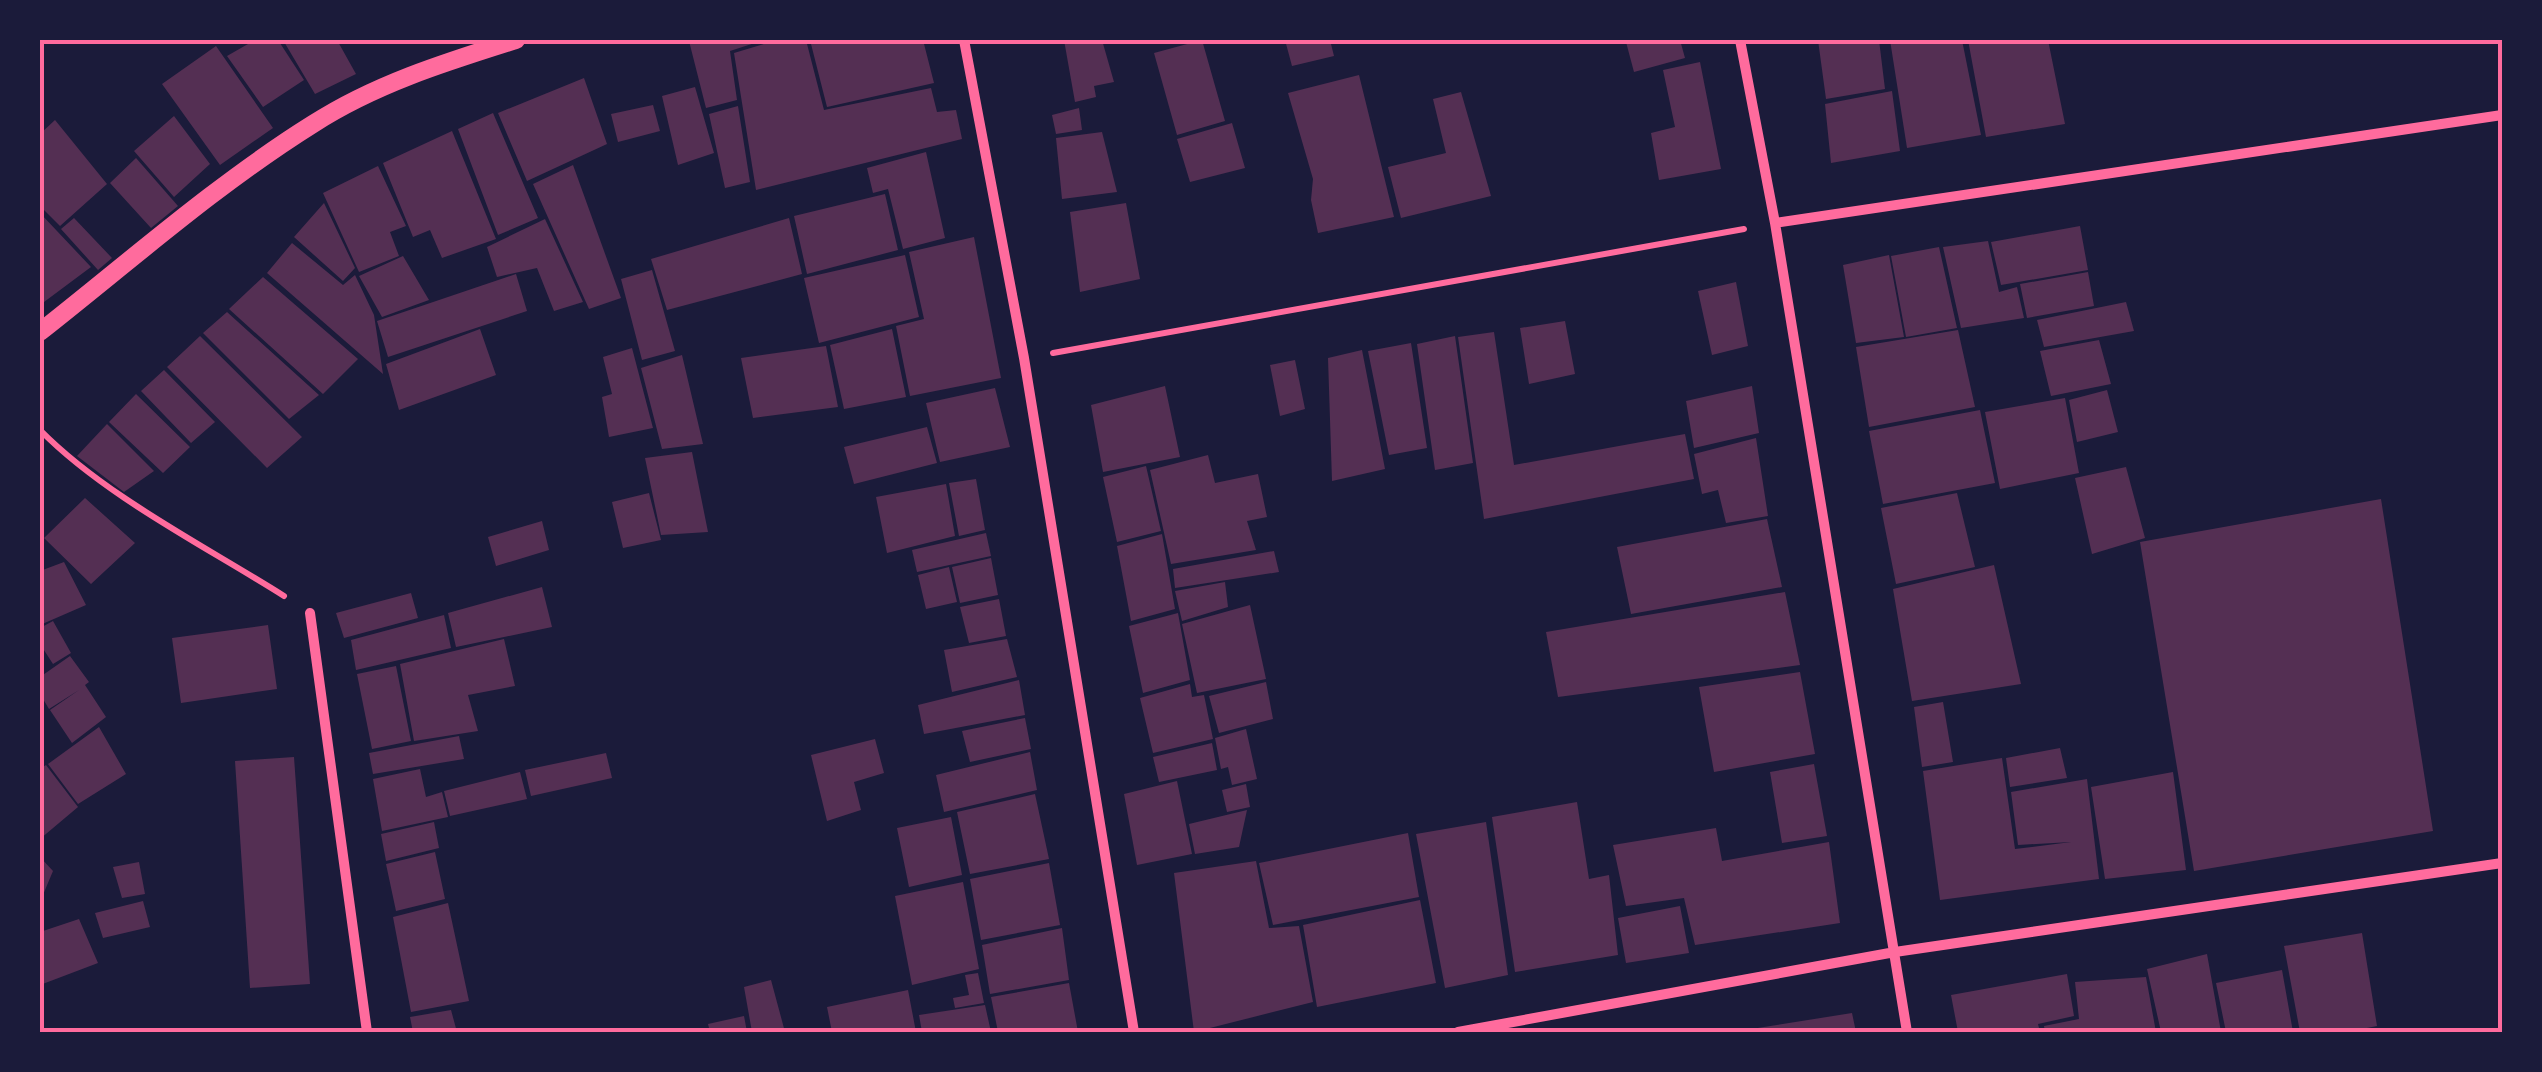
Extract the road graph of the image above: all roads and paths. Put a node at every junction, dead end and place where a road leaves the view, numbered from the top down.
1 (516, 40) edge
2 (964, 40) edge
3 (1740, 40) edge
4 (2502, 114) edge
5 (1775, 223) junction
6 (40, 332) edge
7 (1024, 358) junction
8 (40, 430) edge
9 (310, 612) joint
10 (2502, 863) edge
11 (1895, 952) junction
12 (367, 1032) edge
13 (1134, 1032) edge
14 (1458, 1032) edge
15 (1907, 1032) edge

1 - 6 street
2 - 7 street
3 - 5 street
4 - 5 street
5 - 7 path
5 - 11 street
7 - 13 street
8 - 9 path
9 - 12 street
10 - 11 street
11 - 14 street
11 - 15 street

